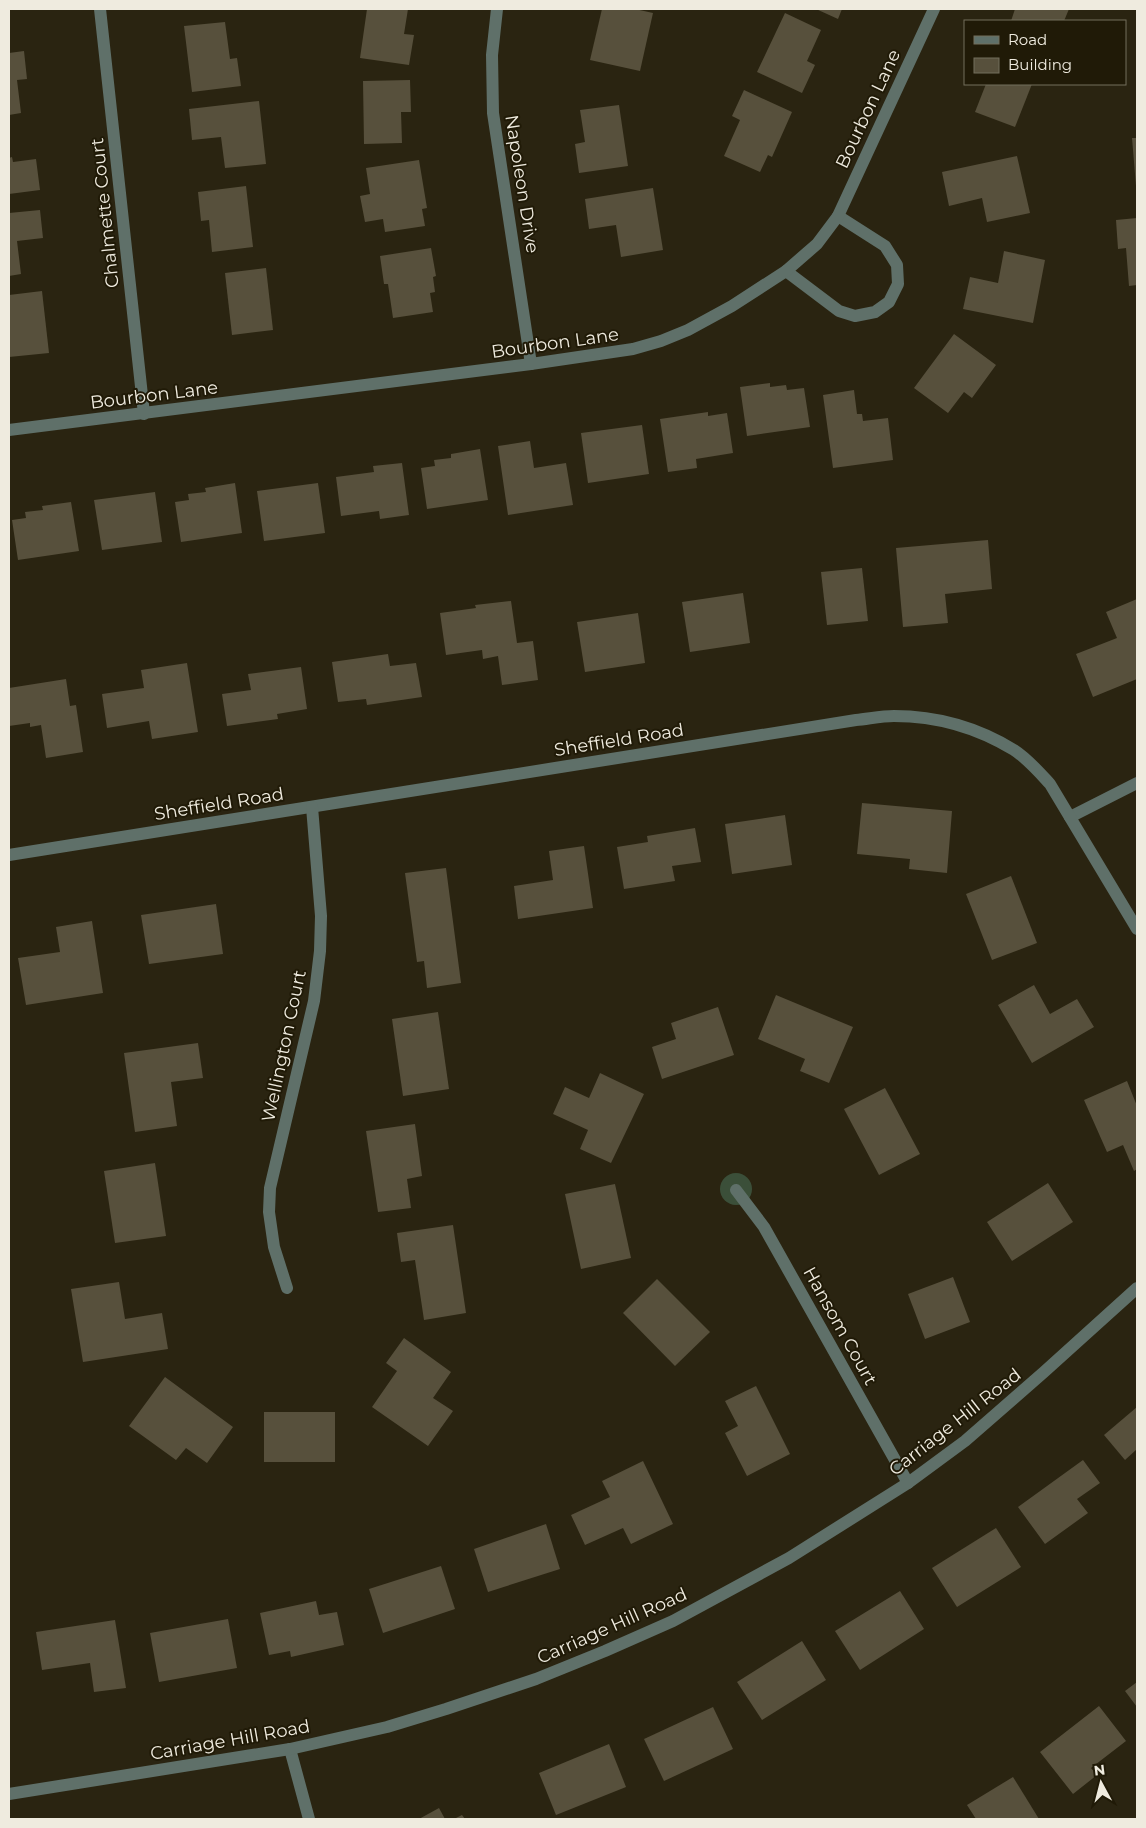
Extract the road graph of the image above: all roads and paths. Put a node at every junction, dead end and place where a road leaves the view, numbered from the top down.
1 (100, 9) edge
2 (498, 9) edge
3 (934, 9) edge
4 (838, 216) junction
5 (786, 271) junction
6 (532, 364) junction
7 (144, 414) junction
8 (9, 430) edge
9 (1137, 783) edge
10 (312, 807) junction
11 (1070, 817) junction
12 (9, 855) edge
13 (1137, 929) edge
14 (736, 1190) dead end
15 (287, 1288) dead end
16 (1137, 1288) edge
17 (908, 1482) junction
18 (290, 1749) junction
19 (9, 1794) edge
20 (308, 1819) edge

1 - 7 street, Chalmette Court
2 - 6 street, Napoleon Drive
3 - 4 street, Bourbon Lane
4 - 5 street, Bourbon Lane
4 - 5 street
5 - 6 street, Bourbon Lane
6 - 7 street, Bourbon Lane
7 - 8 street, Bourbon Lane
9 - 11 street
10 - 11 street, Sheffield Road
10 - 12 street, Sheffield Road
10 - 15 street, Wellington Court
11 - 13 street, Sheffield Road
14 - 17 street, Hansom Court
16 - 17 street, Carriage Hill Road
17 - 18 street, Carriage Hill Road
18 - 19 street, Carriage Hill Road
18 - 20 street

